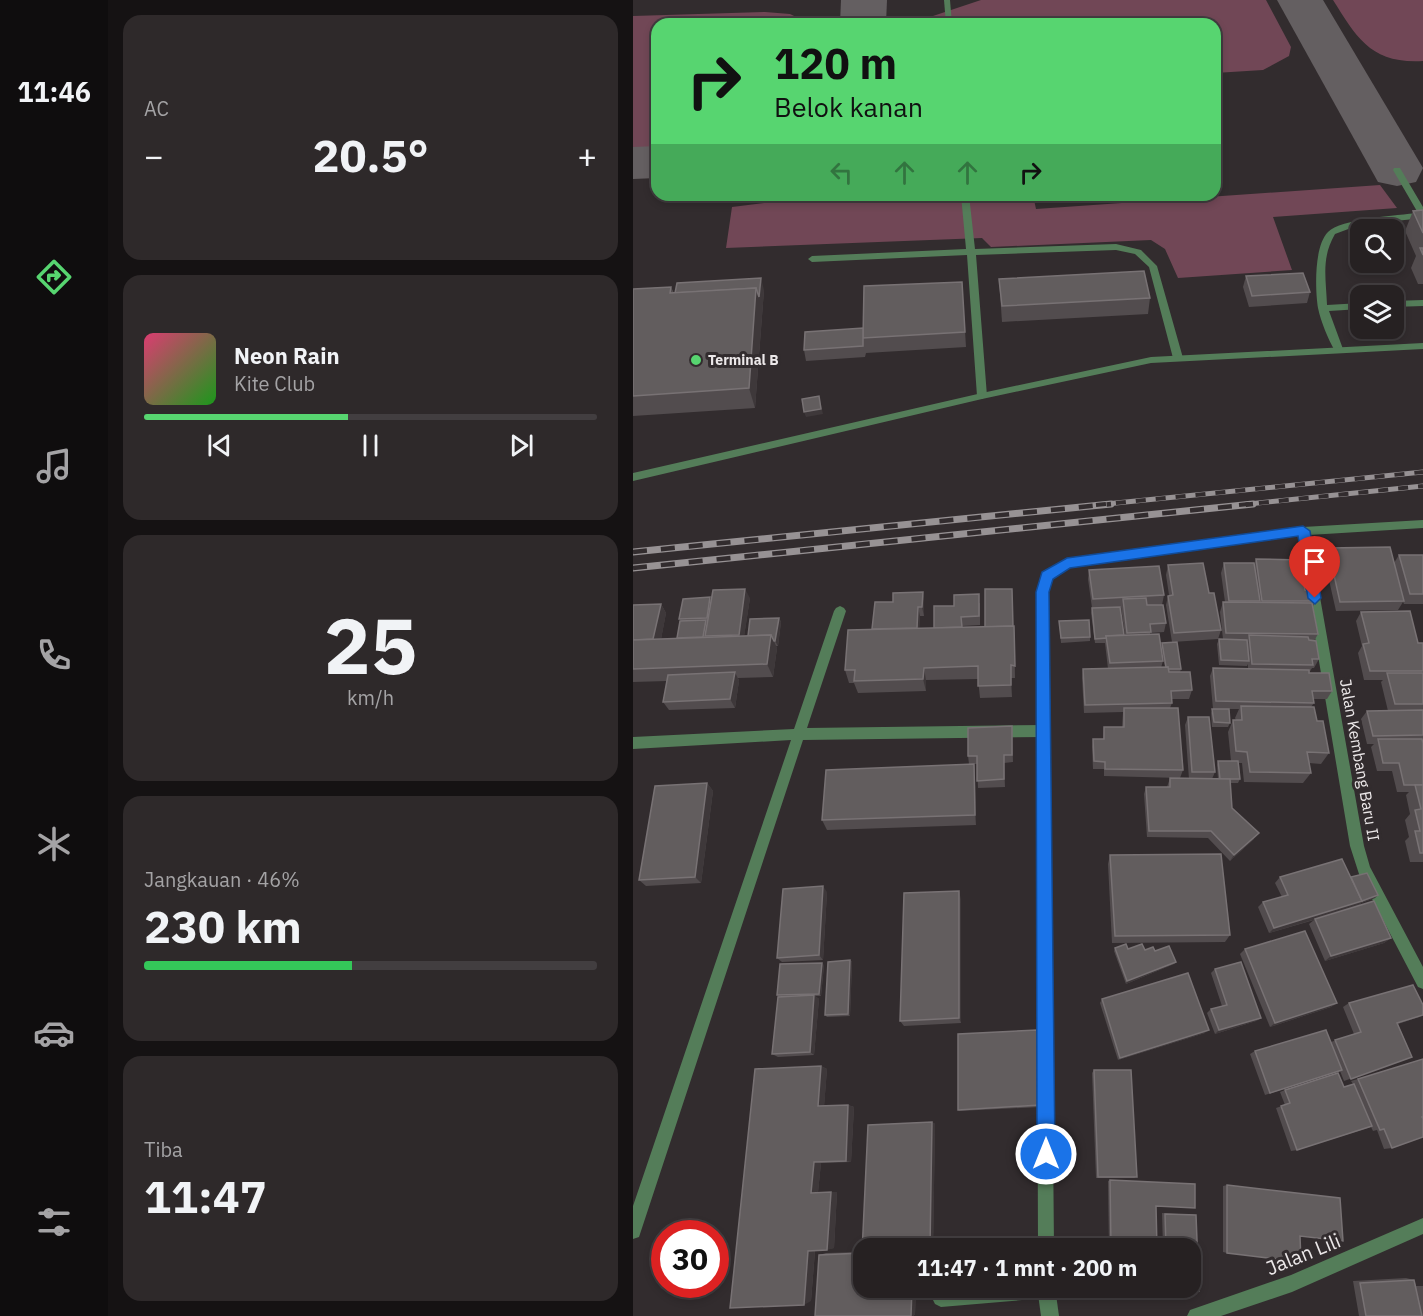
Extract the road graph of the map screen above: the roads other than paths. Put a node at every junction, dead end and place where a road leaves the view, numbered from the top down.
1 (947, 0) edge
2 (948, 18) edge
3 (1397, 170) dead end
4 (966, 201) edge
5 (1423, 214) edge
6 (972, 252) junction
7 (812, 259) dead end
8 (1423, 303) edge
9 (1404, 304) edge
10 (1350, 307) edge
11 (1323, 308) junction
12 (1423, 346) edge
13 (1338, 349) junction
14 (1178, 358) junction
15 (982, 396) junction
16 (633, 477) edge
17 (1423, 524) edge
18 (1303, 531) junction
19 (840, 611) dead end
20 (1045, 731) junction
21 (801, 734) junction
22 (633, 743) edge
23 (1423, 982) edge
24 (1423, 1226) edge
25 (633, 1231) edge
26 (1046, 1238) edge
27 (1047, 1298) edge
28 (1050, 1316) edge
29 (1196, 1316) edge

1 - 2 street
3 - 5 street
4 - 6 street
5 - 11 street
6 - 7 street
6 - 14 street
6 - 15 street
8 - 9 street
10 - 11 street
11 - 13 street
12 - 13 street
13 - 14 street
14 - 15 street
15 - 16 street
17 - 18 street
18 - 20 street
18 - 23 street, Jalan Kembang Baru II
19 - 21 street
20 - 21 street
20 - 26 street
21 - 22 street
21 - 25 street
24 - 29 street, Jalan Lili
27 - 28 street

